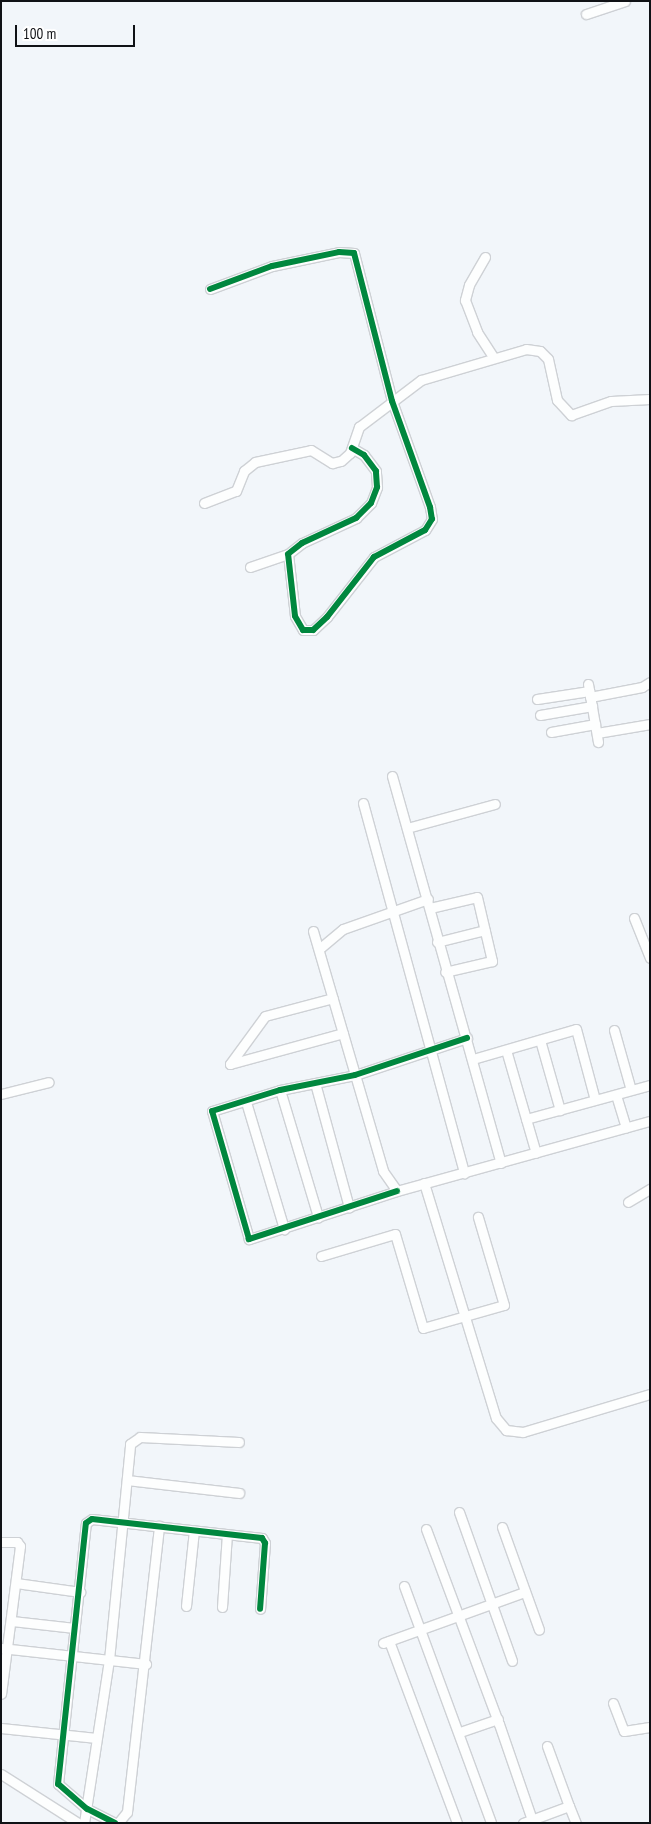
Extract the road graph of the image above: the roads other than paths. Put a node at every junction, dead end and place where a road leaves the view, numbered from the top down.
1 (625, 1) edge
2 (586, 14) dead end
3 (485, 258) dead end
4 (210, 289) dead end
5 (494, 358) junction
6 (650, 399) edge
7 (392, 400) junction
8 (352, 448) junction
9 (204, 503) dead end
10 (288, 554) junction
11 (250, 567) dead end
12 (650, 682) edge
13 (590, 695) junction
14 (536, 699) dead end
15 (540, 715) dead end
16 (650, 724) edge
17 (551, 732) dead end
18 (597, 733) junction
19 (392, 776) dead end
20 (363, 803) dead end
21 (495, 804) dead end
22 (407, 828) junction
23 (429, 904) junction
24 (391, 912) junction
25 (634, 918) dead end
26 (485, 930) junction
27 (314, 931) dead end
28 (437, 942) junction
29 (319, 950) junction
30 (650, 958) edge
31 (445, 972) junction
32 (333, 998) junction
33 (614, 1030) dead end
34 (343, 1033) junction
35 (467, 1038) junction
36 (540, 1040) junction
37 (431, 1050) junction
38 (506, 1050) junction
39 (473, 1059) junction
40 (355, 1075) junction
41 (49, 1082) dead end
42 (315, 1083) junction
43 (650, 1086) edge
44 (280, 1090) junction
45 (631, 1090) junction
46 (1, 1094) edge
47 (616, 1095) junction
48 (595, 1100) junction
49 (246, 1102) junction
50 (560, 1110) junction
51 (526, 1119) junction
52 (650, 1121) edge
53 (626, 1127) junction
54 (536, 1153) junction
55 (501, 1163) junction
56 (464, 1173) junction
57 (424, 1184) junction
58 (650, 1189) edge
59 (397, 1190) junction
60 (628, 1202) dead end
61 (349, 1207) junction
62 (318, 1217) junction
63 (478, 1217) dead end
64 (284, 1229) junction
65 (321, 1256) dead end
66 (464, 1316) junction
67 (650, 1394) edge
68 (239, 1442) dead end
69 (127, 1480) junction
70 (239, 1493) dead end
71 (459, 1512) dead end
72 (122, 1523) junction
73 (160, 1526) junction
74 (502, 1527) dead end
75 (426, 1529) dead end
76 (194, 1530) junction
77 (228, 1534) junction
78 (1, 1542) edge
79 (16, 1583) junction
80 (404, 1586) dead end
81 (80, 1592) junction
82 (525, 1592) junction
83 (492, 1604) junction
84 (186, 1606) dead end
85 (222, 1607) dead end
86 (260, 1609) dead end
87 (459, 1616) junction
88 (12, 1621) junction
89 (75, 1628) junction
90 (420, 1630) junction
91 (539, 1630) dead end
92 (5, 1648) edge
93 (72, 1656) junction
94 (109, 1660) junction
95 (512, 1661) dead end
96 (146, 1664) junction
97 (1, 1694) edge
98 (613, 1703) dead end
99 (498, 1719) junction
100 (650, 1727) edge
101 (1, 1728) edge
102 (460, 1732) junction
103 (63, 1734) junction
104 (96, 1738) junction
105 (547, 1746) dead end
106 (1, 1774) edge
107 (569, 1806) junction
108 (87, 1808) junction
109 (529, 1822) edge
110 (78, 1823) edge
111 (84, 1823) edge
112 (116, 1823) edge
113 (457, 1823) edge
114 (491, 1823) edge
115 (576, 1823) edge

1 - 2 street
3 - 5 street
4 - 7 street
5 - 6 street
5 - 7 street
7 - 8 street
7 - 10 street
8 - 9 street
8 - 10 street
10 - 11 street
12 - 13 street
13 - 14 street
13 - 15 street
13 - 18 street
16 - 18 street
17 - 18 street
19 - 22 street
20 - 24 street
21 - 22 street
22 - 23 street
23 - 24 street
23 - 26 street
23 - 28 street
24 - 29 street
24 - 37 street
25 - 30 street
26 - 28 street
26 - 31 street
27 - 29 street
28 - 31 street
29 - 32 street
31 - 35 street
32 - 34 street
32 - 34 street
33 - 45 street
34 - 40 street
35 - 37 street
35 - 39 street
36 - 38 street
36 - 48 street
36 - 50 street
37 - 40 street
37 - 56 street
38 - 39 street
38 - 51 street
39 - 55 street
40 - 42 street
40 - 59 street
41 - 46 street
42 - 44 street
42 - 61 street
43 - 45 street
44 - 49 street
44 - 62 street
45 - 47 street
47 - 48 street
47 - 53 street
48 - 50 street
49 - 64 street
49 - 64 street
50 - 51 street
51 - 54 street
52 - 53 street
53 - 54 street
54 - 55 street
55 - 56 street
56 - 57 street
57 - 59 street
57 - 66 street
58 - 60 street
59 - 61 street
61 - 62 street
62 - 64 street
63 - 66 street
65 - 66 street
66 - 67 street
68 - 69 street
69 - 70 street
69 - 72 street
71 - 83 street
72 - 73 street
72 - 81 street
72 - 94 street
73 - 76 street
73 - 96 street
74 - 82 street
75 - 87 street
76 - 77 street
76 - 84 street
77 - 85 street
77 - 86 street
78 - 79 street
79 - 81 street
79 - 88 street
80 - 90 street
81 - 89 street
82 - 83 street
82 - 91 street
83 - 87 street
83 - 95 street
87 - 90 street
87 - 99 street
88 - 89 street
88 - 92 street
89 - 93 street
90 - 102 street
90 - 113 street
92 - 93 street
92 - 97 street
93 - 94 street
93 - 103 street
94 - 96 street
94 - 104 street
96 - 112 street
98 - 100 street
99 - 102 street
99 - 109 street
101 - 103 street
102 - 114 street
103 - 104 street
103 - 108 street
104 - 108 street
105 - 107 street
106 - 110 street
107 - 109 street
107 - 115 street
108 - 111 street
108 - 112 street

